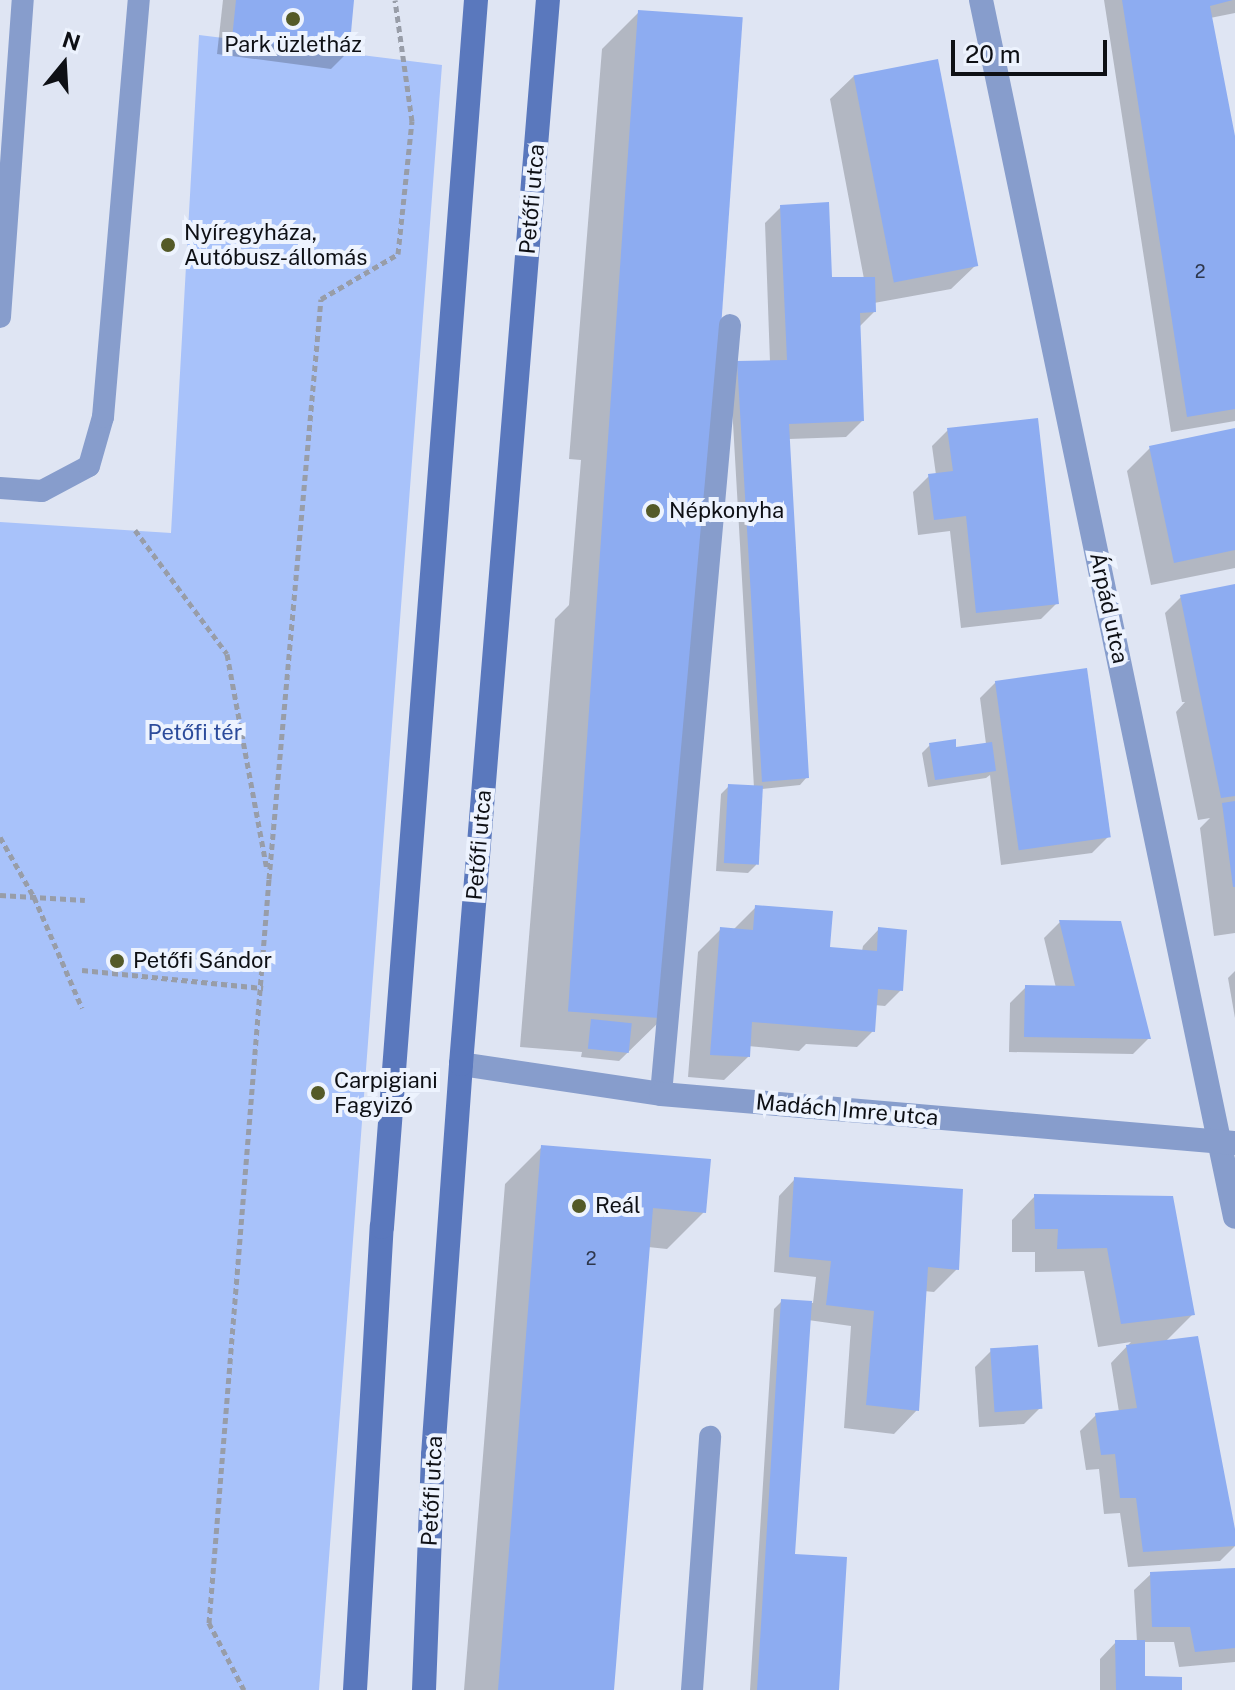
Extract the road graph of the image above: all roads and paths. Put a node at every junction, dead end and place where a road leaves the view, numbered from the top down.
1 (23, 0) edge
2 (139, 0) edge
3 (395, 0) edge
4 (476, 0) edge
5 (548, 0) edge
6 (981, 0) edge
7 (0, 317) edge
8 (730, 325) dead end
9 (0, 488) edge
10 (135, 530) dead end
11 (0, 837) edge
12 (269, 879) junction
13 (0, 895) edge
14 (34, 897) junction
15 (85, 900) dead end
16 (82, 970) dead end
17 (263, 988) junction
18 (82, 1008) dead end
19 (461, 1064) junction
20 (661, 1094) junction
21 (1228, 1143) edge
22 (1235, 1217) edge
23 (710, 1437) dead end
24 (244, 1690) edge
25 (355, 1690) edge
26 (424, 1690) edge
27 (692, 1690) edge

1 - 7 lane
2 - 9 lane
3 - 12 path
4 - 25 main road
5 - 19 main road, Petőfi utca
6 - 21 street, Árpád utca
8 - 20 lane
10 - 12 path
11 - 14 path
12 - 17 path
13 - 14 path
14 - 15 path
14 - 18 path
16 - 17 path
17 - 24 path
19 - 20 street, Madách Imre utca
19 - 26 main road, Petőfi utca
20 - 21 street, Madách Imre utca
21 - 22 street, Árpád utca
23 - 27 lane

